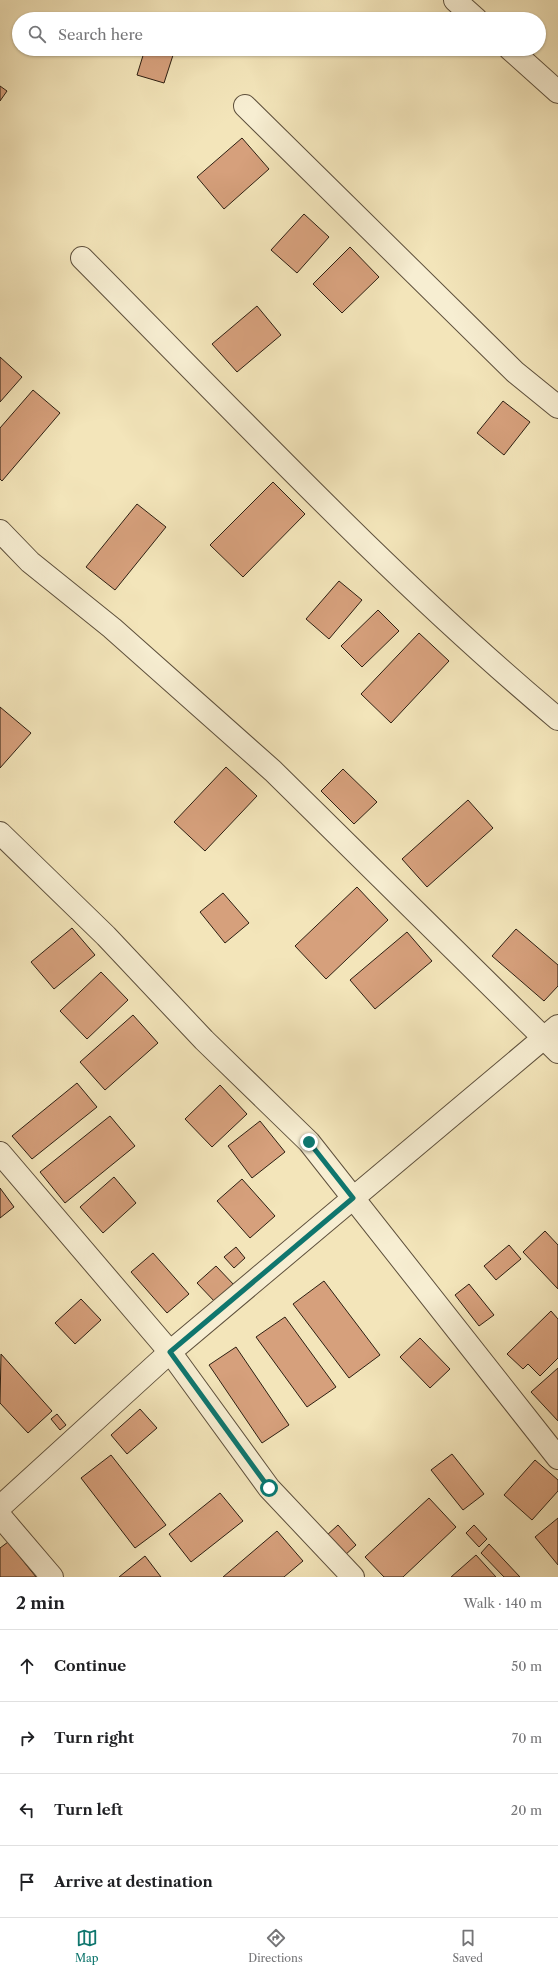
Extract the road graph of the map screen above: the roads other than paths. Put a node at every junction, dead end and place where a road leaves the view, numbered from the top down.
1 (455, 0) edge
2 (468, 12) edge
3 (518, 56) edge
4 (558, 92) edge
5 (245, 106) dead end
6 (82, 258) dead end
7 (558, 407) edge
8 (0, 531) edge
9 (558, 719) edge
10 (0, 833) edge
11 (553, 1039) edge
12 (0, 1153) edge
13 (353, 1198) junction
14 (170, 1352) junction
15 (558, 1458) edge
16 (0, 1507) edge
17 (0, 1516) edge
18 (52, 1577) edge
19 (353, 1577) edge

1 - 2 street
3 - 4 street
5 - 7 street
6 - 9 street
8 - 11 street
10 - 13 street
11 - 13 street
12 - 14 street
13 - 14 street
13 - 15 street
14 - 16 street
14 - 19 street
17 - 18 street

